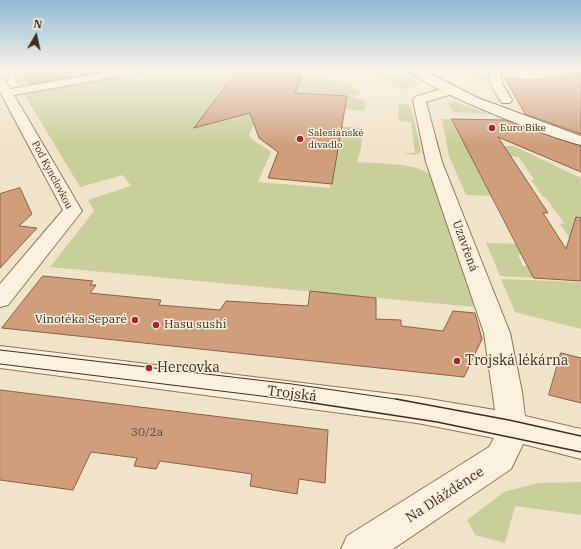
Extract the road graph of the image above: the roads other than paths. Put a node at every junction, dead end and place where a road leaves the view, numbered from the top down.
1 (8, 95) edge
2 (436, 95) edge
3 (467, 95) edge
4 (494, 95) edge
5 (502, 95) edge
6 (506, 100) junction
7 (523, 111) junction
8 (581, 127) edge
9 (581, 141) edge
10 (0, 299) edge
11 (0, 357) edge
12 (512, 428) junction
13 (581, 444) edge
14 (360, 549) edge

1 - 10 street, Pod Kynclovkou
2 - 12 street, Uzavřená
3 - 7 street
4 - 6 street
5 - 6 street
6 - 7 street
7 - 8 street
7 - 9 street
11 - 12 street, Trojská
12 - 13 street, Trojská
12 - 14 street, Na Dlážděnce

